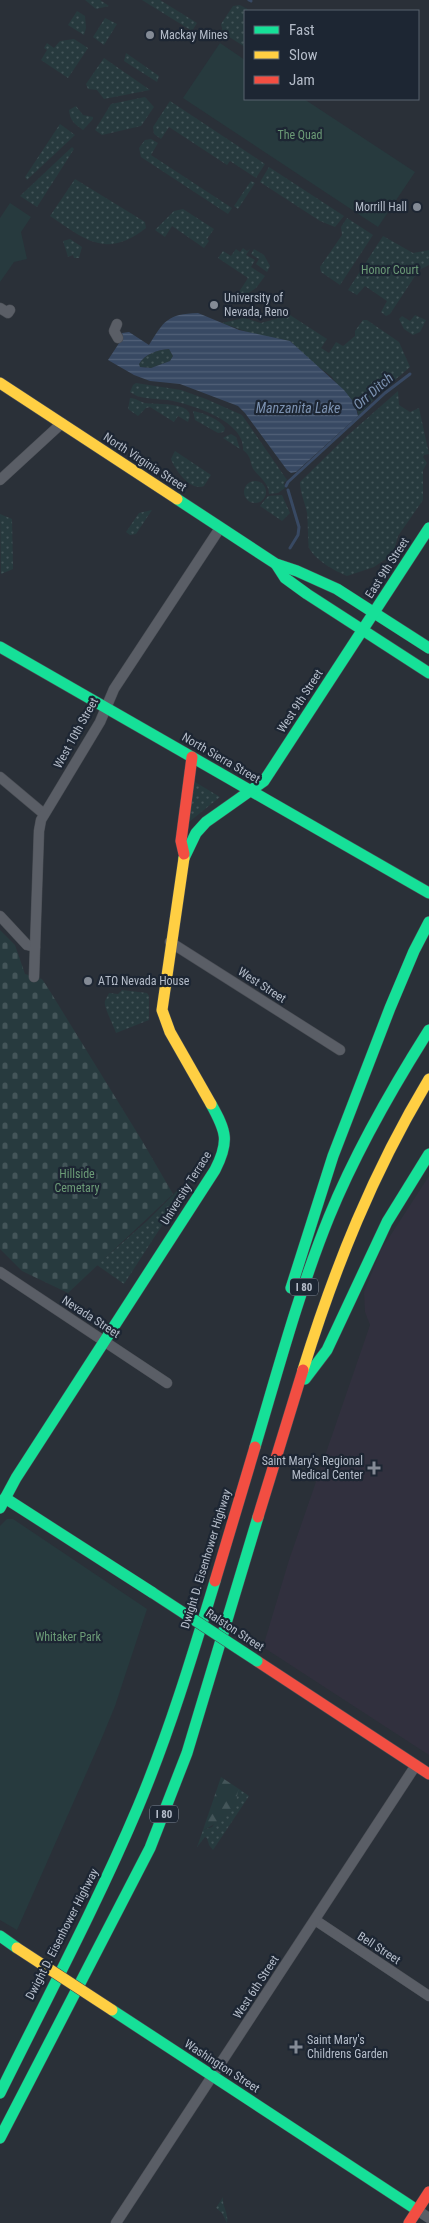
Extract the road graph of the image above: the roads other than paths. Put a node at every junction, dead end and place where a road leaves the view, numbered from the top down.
1 (116, 324) dead end
2 (118, 338) dead end
3 (0, 383) edge
4 (62, 423) junction
5 (0, 480) edge
6 (220, 528) junction
7 (429, 528) edge
8 (276, 564) junction
9 (368, 622) junction
10 (0, 647) edge
11 (429, 648) edge
12 (429, 673) edge
13 (106, 708) junction
14 (192, 758) junction
15 (0, 777) edge
16 (251, 791) junction
17 (44, 814) junction
18 (184, 854) junction
19 (429, 893) edge
20 (0, 916) edge
21 (429, 922) edge
22 (170, 942) junction
23 (36, 947) junction
24 (34, 977) dead end
25 (429, 1030) edge
26 (340, 1050) dead end
27 (429, 1079) edge
28 (429, 1154) edge
29 (0, 1272) edge
30 (104, 1341) junction
31 (167, 1384) dead end
32 (297, 1390) junction
33 (2, 1500) edge
34 (220, 1562) junction
35 (416, 1765) junction
36 (429, 1774) edge
37 (314, 1920) junction
38 (0, 1936) edge
39 (429, 1996) edge
40 (212, 2076) junction
41 (0, 2092) edge
42 (1, 2139) edge
43 (429, 2192) edge
44 (417, 2210) junction
45 (429, 2218) edge
46 (116, 2223) edge
47 (409, 2223) edge

1 - 2 street
3 - 4 main road, North Virginia Street
4 - 5 street
4 - 6 main road, North Virginia Street
6 - 8 main road, North Virginia Street
6 - 13 street, West 10th Street
7 - 9 main road, East 9th Street
8 - 9 main road, North Virginia Street
8 - 9 main road, North Virginia Street
9 - 11 main road, North Virginia Street
9 - 12 main road, North Virginia Street
9 - 16 main road, West 9th Street
10 - 13 main road, North Sierra Street
13 - 14 main road, North Sierra Street
13 - 17 street, West 10th Street
14 - 16 main road, North Sierra Street
14 - 18 main road
15 - 17 street
16 - 18 main road, University Terrace
16 - 19 main road, North Sierra Street
17 - 23 street, West 10th Street
18 - 22 main road, University Terrace
20 - 23 street
21 - 34 main road
22 - 26 street, West Street
22 - 30 main road, University Terrace
23 - 24 street, West 10th Street
25 - 34 main road, Dwight D. Eisenhower Highway / I 80
27 - 32 main road, I 80
28 - 32 main road
29 - 30 street, Nevada Street
30 - 31 street, Nevada Street
30 - 33 main road, University Terrace
32 - 42 main road, I 80
33 - 35 main road, Ralston Street, bridge
34 - 41 main road, Dwight D. Eisenhower Highway / I 80
35 - 36 main road, Ralston Street
35 - 37 street, West 6th Street
37 - 39 street, Bell Street
37 - 40 street, West 6th Street
38 - 40 main road, Washington Street, bridge
40 - 44 main road, Washington Street
40 - 46 street, West 6th Street
43 - 44 main road
44 - 45 street, Washington Street
44 - 47 main road

